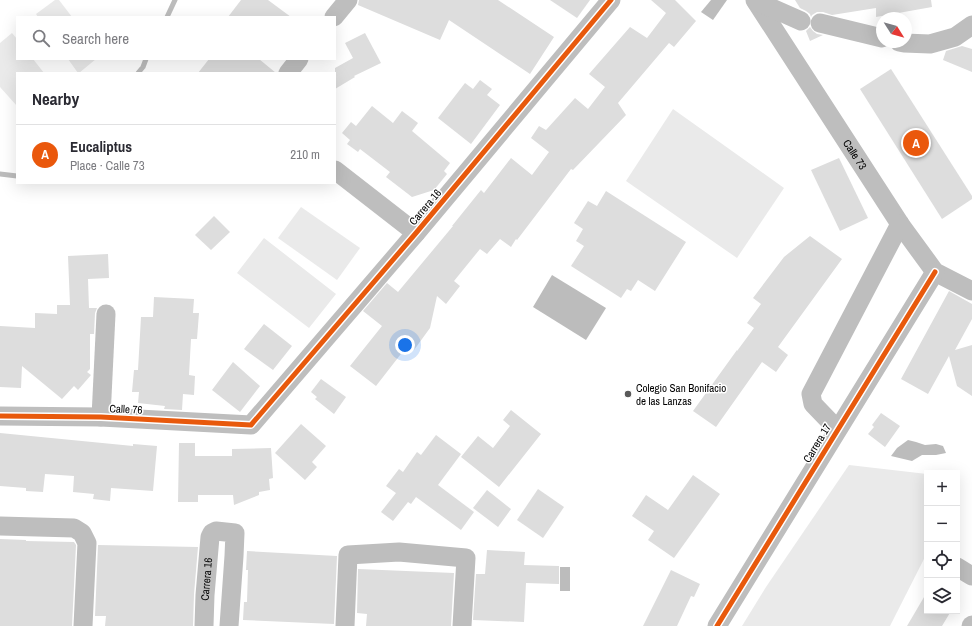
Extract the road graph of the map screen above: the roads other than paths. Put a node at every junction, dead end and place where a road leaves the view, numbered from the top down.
1 (348, 0) edge
2 (611, 0) edge
3 (755, 1) edge
4 (335, 16) edge
5 (972, 25) edge
6 (876, 37) edge
7 (912, 43) edge
8 (298, 60) edge
9 (289, 72) edge
10 (336, 171) edge
11 (900, 224) junction
12 (416, 233) junction
13 (935, 272) junction
14 (972, 291) edge
15 (106, 314) dead end
16 (0, 416) edge
17 (101, 417) junction
18 (251, 425) joint
19 (837, 429) junction
20 (0, 526) edge
21 (960, 568) edge
22 (972, 576) edge
23 (83, 626) edge
24 (204, 626) edge
25 (229, 626) edge
26 (345, 626) edge
27 (462, 626) edge
28 (717, 626) edge

1 - 4 street
2 - 12 street, Carrera 16
3 - 6 street
3 - 11 street, Calle 73
5 - 7 street
8 - 9 street
10 - 12 street
11 - 13 street, Calle 73
11 - 19 street
12 - 18 street, Carrera 16
13 - 14 street, Calle 73
13 - 19 street, Carrera 17
15 - 17 street
16 - 17 street, Calle 76
17 - 18 street, Calle 76
19 - 28 street, Carrera 17
20 - 23 street
21 - 22 street
24 - 25 street, Carrera 16
26 - 27 street

